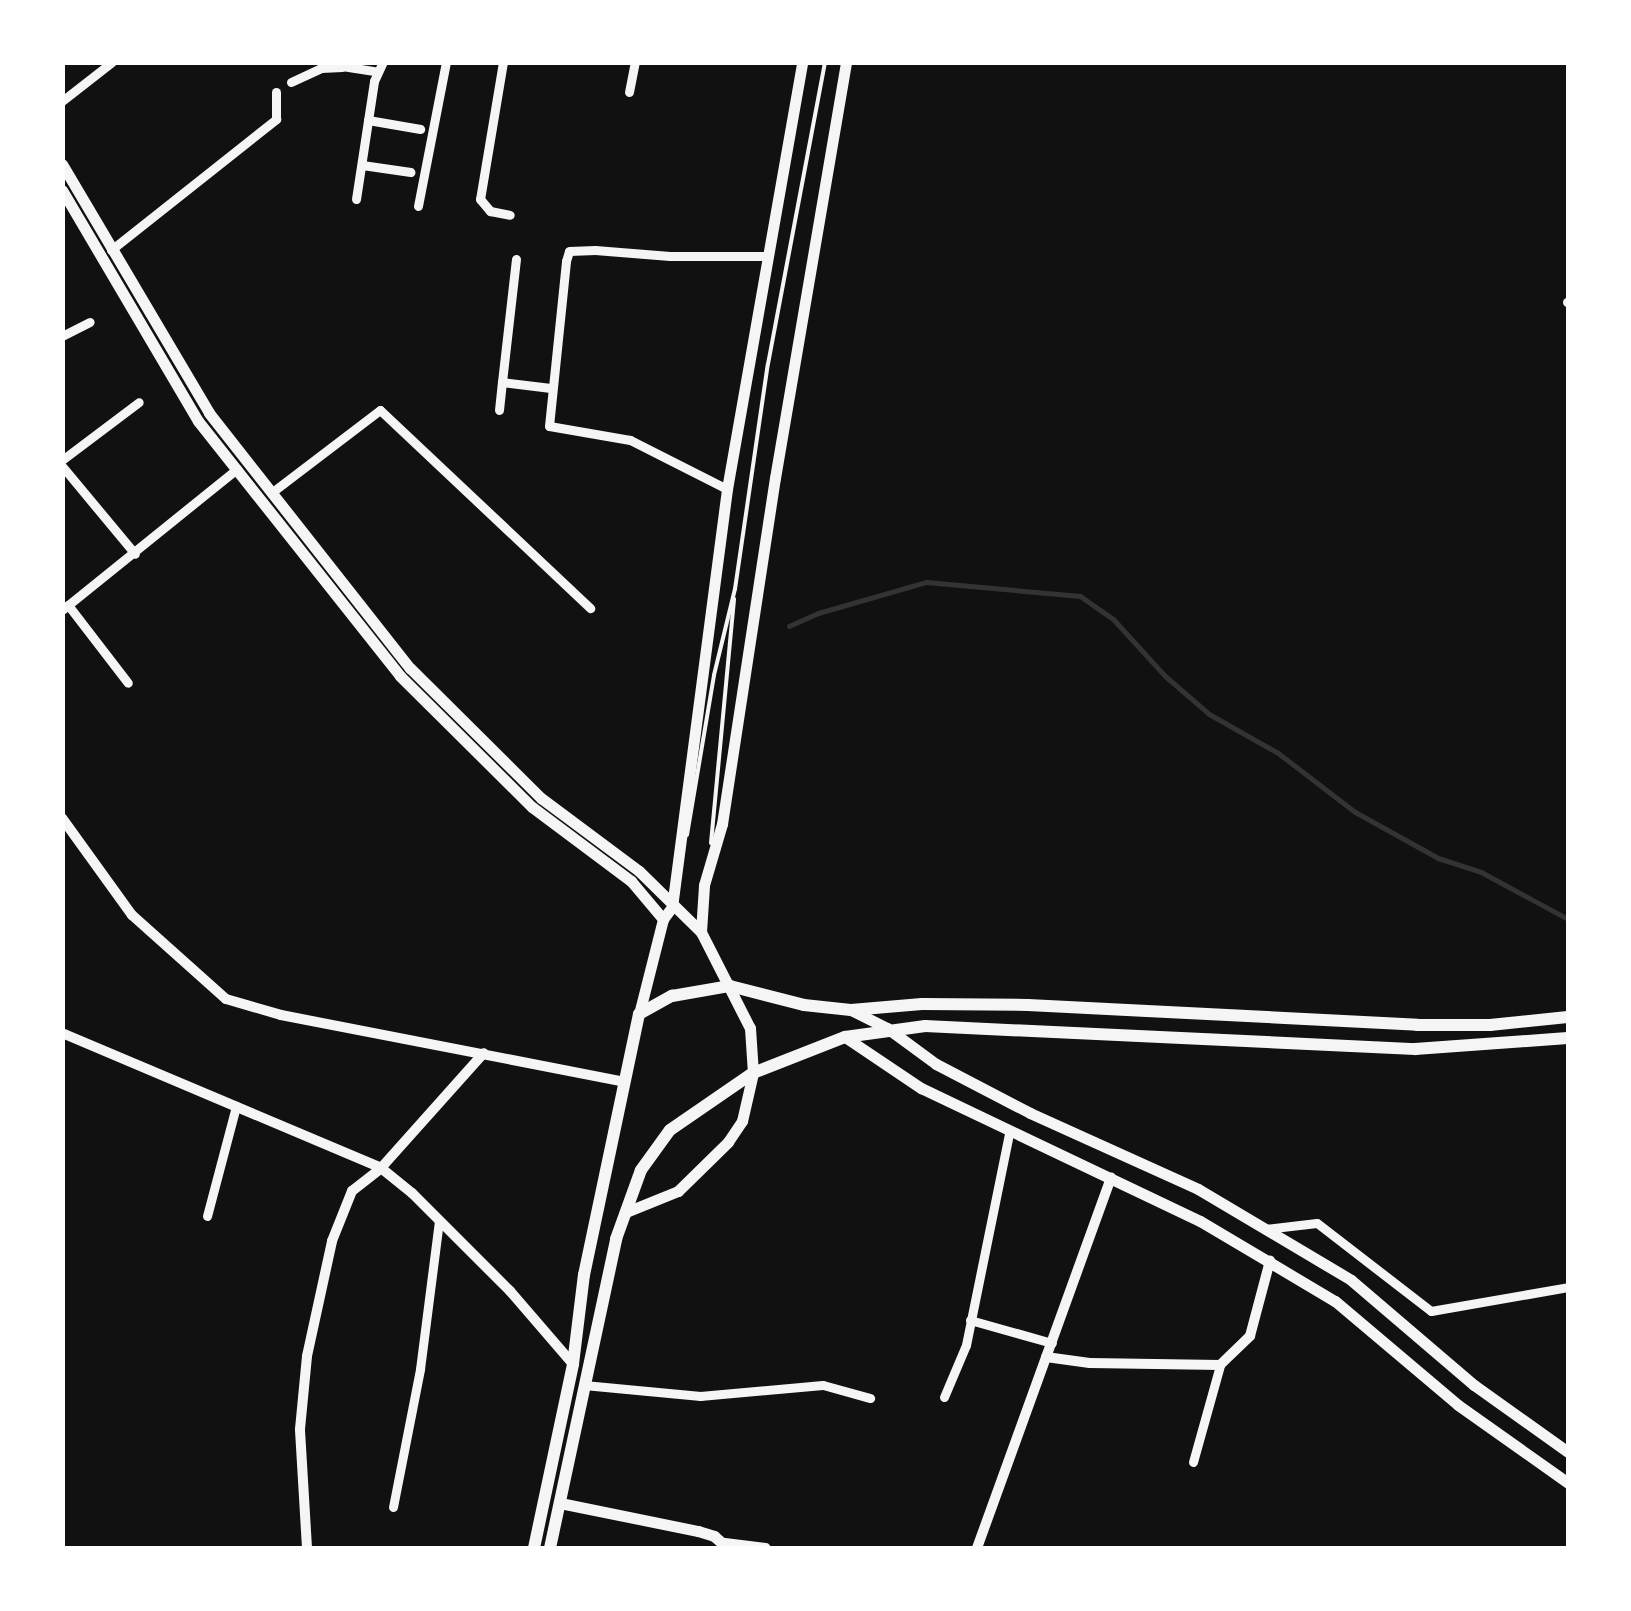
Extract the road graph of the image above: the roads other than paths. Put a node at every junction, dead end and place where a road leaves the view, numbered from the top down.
1 (112, 62) edge
2 (446, 62) edge
3 (504, 62) edge
4 (634, 62) edge
5 (802, 62) edge
6 (825, 62) edge
7 (846, 62) edge
8 (342, 65) edge
9 (380, 67) edge
10 (291, 82) dead end
11 (276, 92) dead end
12 (629, 92) dead end
13 (62, 101) edge
14 (368, 120) junction
15 (420, 130) dead end
16 (62, 164) edge
17 (362, 164) junction
18 (410, 172) dead end
19 (62, 190) edge
20 (356, 199) dead end
21 (418, 206) dead end
22 (510, 215) dead end
23 (111, 250) junction
24 (768, 256) junction
25 (516, 259) dead end
26 (90, 322) dead end
27 (62, 336) edge
28 (502, 382) junction
29 (552, 388) junction
30 (139, 402) dead end
31 (499, 410) dead end
32 (62, 463) edge
33 (236, 469) junction
34 (727, 489) junction
35 (271, 492) junction
36 (134, 554) junction
37 (735, 590) junction
38 (65, 608) edge
39 (590, 608) dead end
40 (128, 683) dead end
41 (62, 818) edge
42 (710, 859) junction
43 (677, 868) junction
44 (672, 907) junction
45 (662, 919) junction
46 (702, 932) junction
47 (730, 986) junction
48 (851, 1010) junction
49 (640, 1014) junction
50 (1568, 1017) edge
51 (886, 1028) junction
52 (62, 1034) edge
53 (845, 1037) junction
54 (1568, 1038) edge
55 (484, 1053) junction
56 (754, 1072) junction
57 (626, 1082) junction
58 (236, 1106) junction
59 (1010, 1133) junction
60 (381, 1168) junction
61 (1111, 1178) junction
62 (626, 1212) junction
63 (207, 1216) dead end
64 (438, 1220) junction
65 (1266, 1228) junction
66 (1270, 1261) junction
67 (1568, 1287) edge
68 (970, 1320) junction
69 (1052, 1342) junction
70 (1046, 1357) junction
71 (573, 1364) junction
72 (1220, 1365) junction
73 (584, 1385) junction
74 (944, 1397) dead end
75 (870, 1398) dead end
76 (1568, 1452) edge
77 (1193, 1462) dead end
78 (1568, 1483) edge
79 (560, 1503) junction
80 (392, 1507) dead end
81 (727, 1546) edge
82 (306, 1548) edge
83 (534, 1548) edge
84 (550, 1548) edge
85 (766, 1548) edge
86 (977, 1548) edge

1 - 13 street
2 - 21 street
3 - 22 street
4 - 12 street
5 - 24 main road
6 - 37 lane
7 - 42 main road
8 - 9 street
8 - 10 street
9 - 14 street
11 - 23 street
14 - 15 street
14 - 17 street
16 - 23 main road
17 - 18 street
17 - 20 street
19 - 33 main road
23 - 35 main road
24 - 29 street
24 - 34 main road
25 - 28 street
26 - 27 street
28 - 29 street
28 - 31 street
29 - 34 street
30 - 32 street
32 - 36 street
33 - 36 street
33 - 45 main road
34 - 43 main road
35 - 39 street
35 - 44 main road
36 - 38 street
37 - 42 lane
37 - 43 lane
38 - 40 street
41 - 55 street
42 - 46 main road
43 - 44 main road
44 - 45 main road
44 - 46 main road
45 - 49 main road
46 - 47 main road
47 - 48 main road
47 - 49 main road
47 - 56 main road
48 - 50 main road
48 - 51 main road
49 - 57 main road
51 - 53 main road
51 - 54 main road
51 - 65 main road
52 - 58 street
53 - 56 main road
53 - 59 main road
55 - 57 street
55 - 60 street
56 - 62 main road
56 - 62 main road
57 - 71 main road
58 - 60 street
58 - 63 street
59 - 61 main road
59 - 68 street
60 - 64 street
60 - 82 street
61 - 66 main road
61 - 69 street
62 - 73 main road
64 - 71 street
64 - 80 street
65 - 67 street
65 - 76 main road
66 - 72 street
66 - 78 main road
68 - 69 street
68 - 74 street
69 - 70 street
70 - 72 street
70 - 86 street
71 - 83 main road
72 - 77 street
73 - 75 street
73 - 79 main road
79 - 81 main road
79 - 84 main road
81 - 85 street

